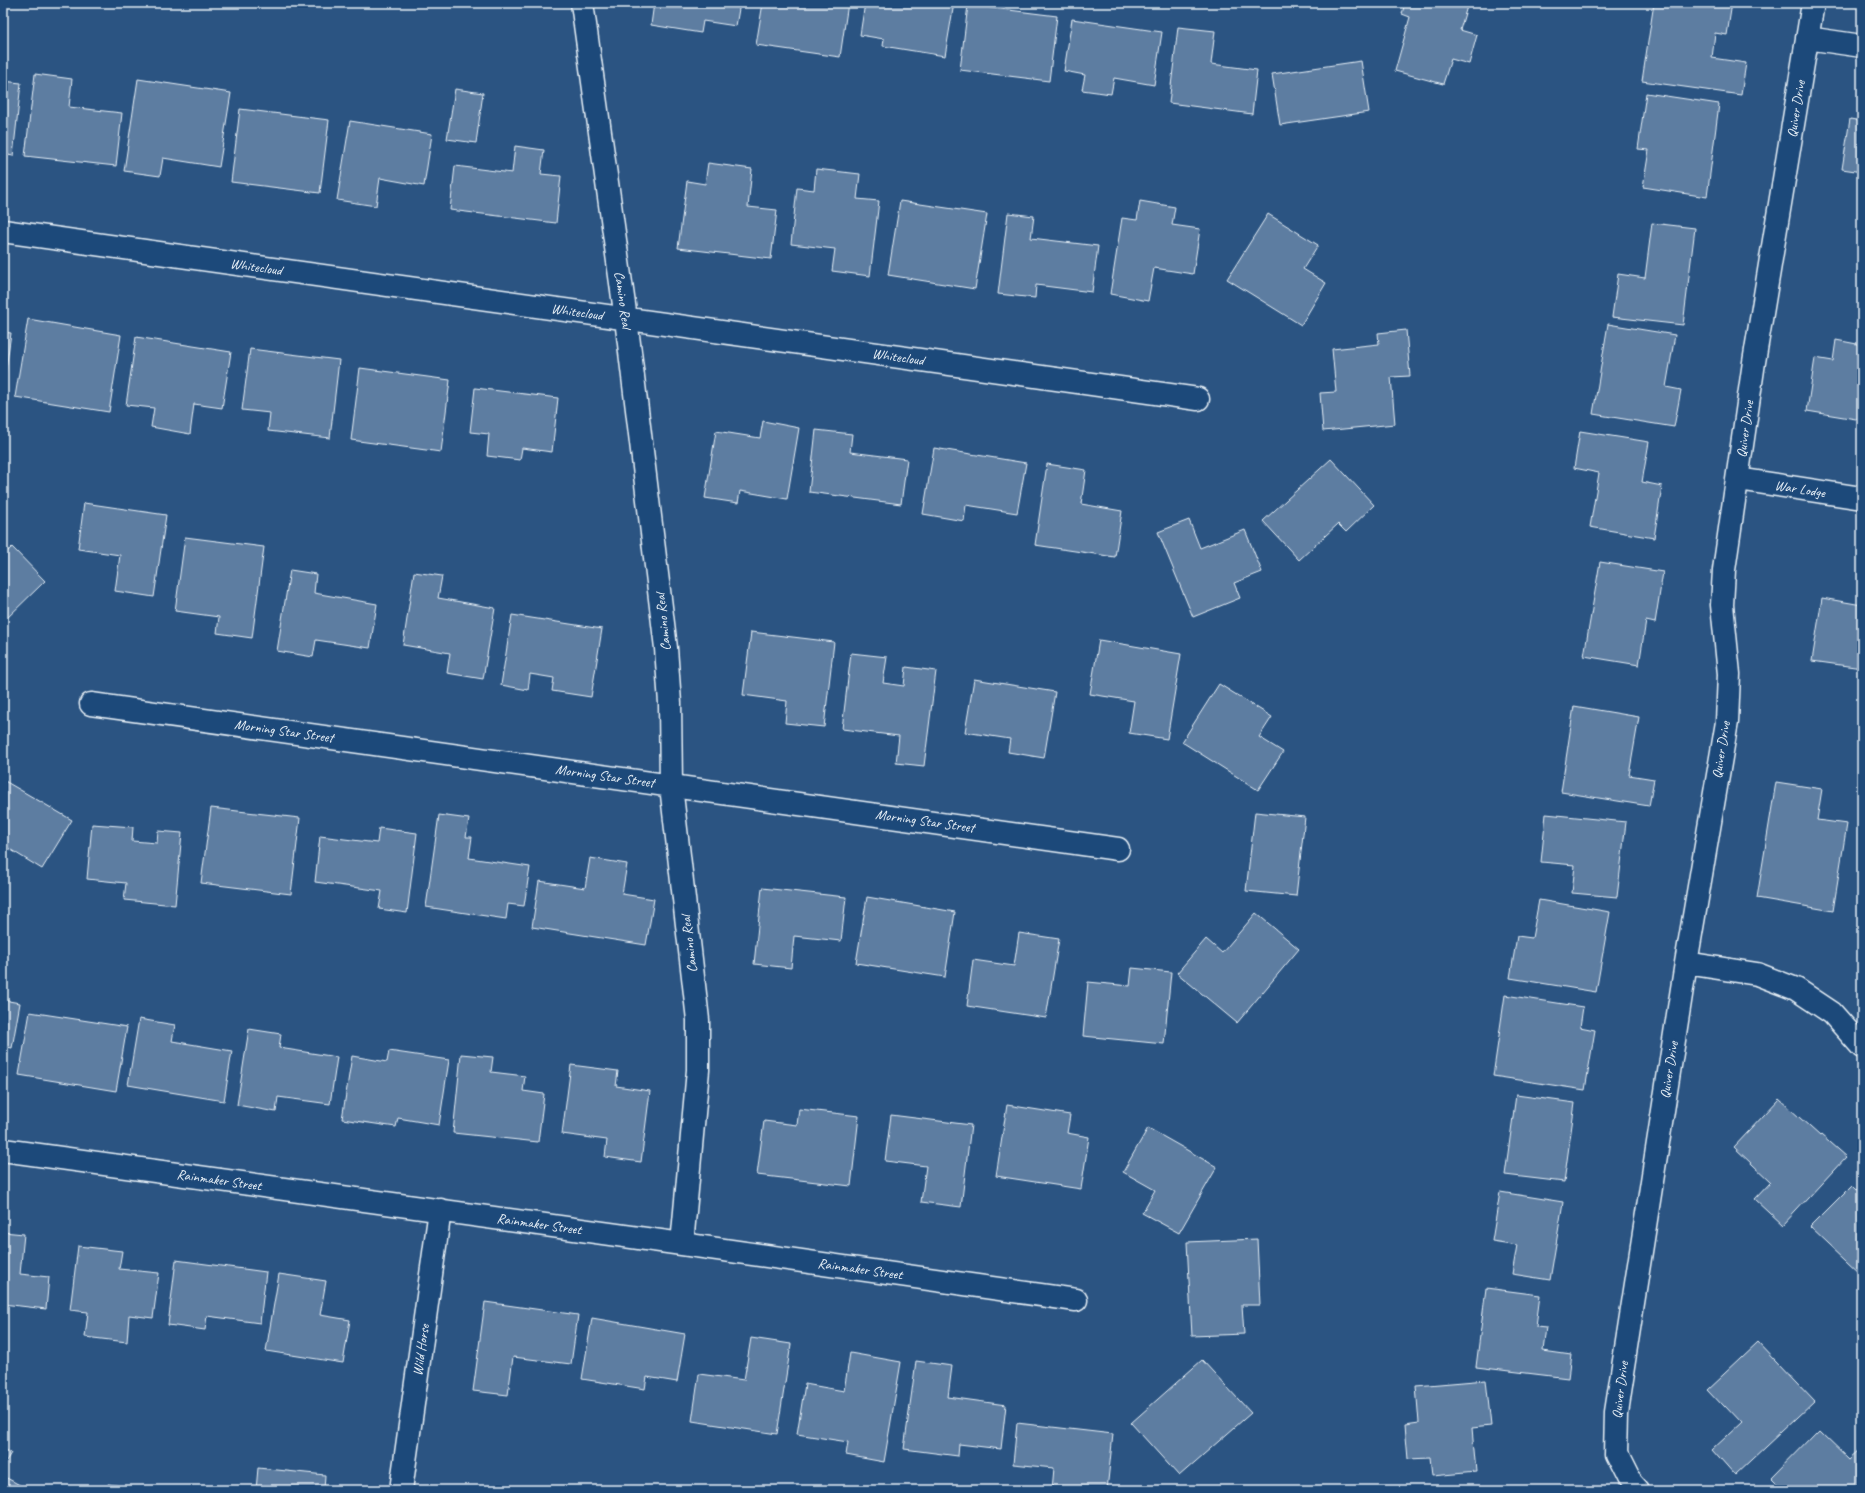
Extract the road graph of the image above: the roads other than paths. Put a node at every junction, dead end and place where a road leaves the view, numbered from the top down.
1 (582, 3) edge
2 (1813, 3) edge
3 (1807, 38) junction
4 (1862, 46) edge
5 (3, 231) edge
6 (626, 319) junction
7 (1198, 399) dead end
8 (1738, 479) junction
9 (1862, 498) edge
10 (91, 704) dead end
11 (671, 786) junction
12 (1118, 848) dead end
13 (1686, 963) junction
14 (1862, 1047) edge
15 (3, 1150) edge
16 (440, 1210) junction
17 (682, 1244) junction
18 (1076, 1300) dead end
19 (401, 1490) edge
20 (1638, 1490) edge

1 - 6 street, Camino Real
2 - 3 street, Quiver Drive
3 - 4 street
3 - 8 street, Quiver Drive
5 - 6 street, Whitecloud
6 - 7 street, Whitecloud
6 - 11 street, Camino Real
8 - 9 street, War Lodge
8 - 13 street, Quiver Drive
10 - 11 street, Morning Star Street
11 - 12 street, Morning Star Street
11 - 17 street, Camino Real
13 - 14 street
13 - 20 street, Quiver Drive
15 - 16 street, Rainmaker Street
16 - 17 street, Rainmaker Street
16 - 19 street, Wild Horse
17 - 18 street, Rainmaker Street

